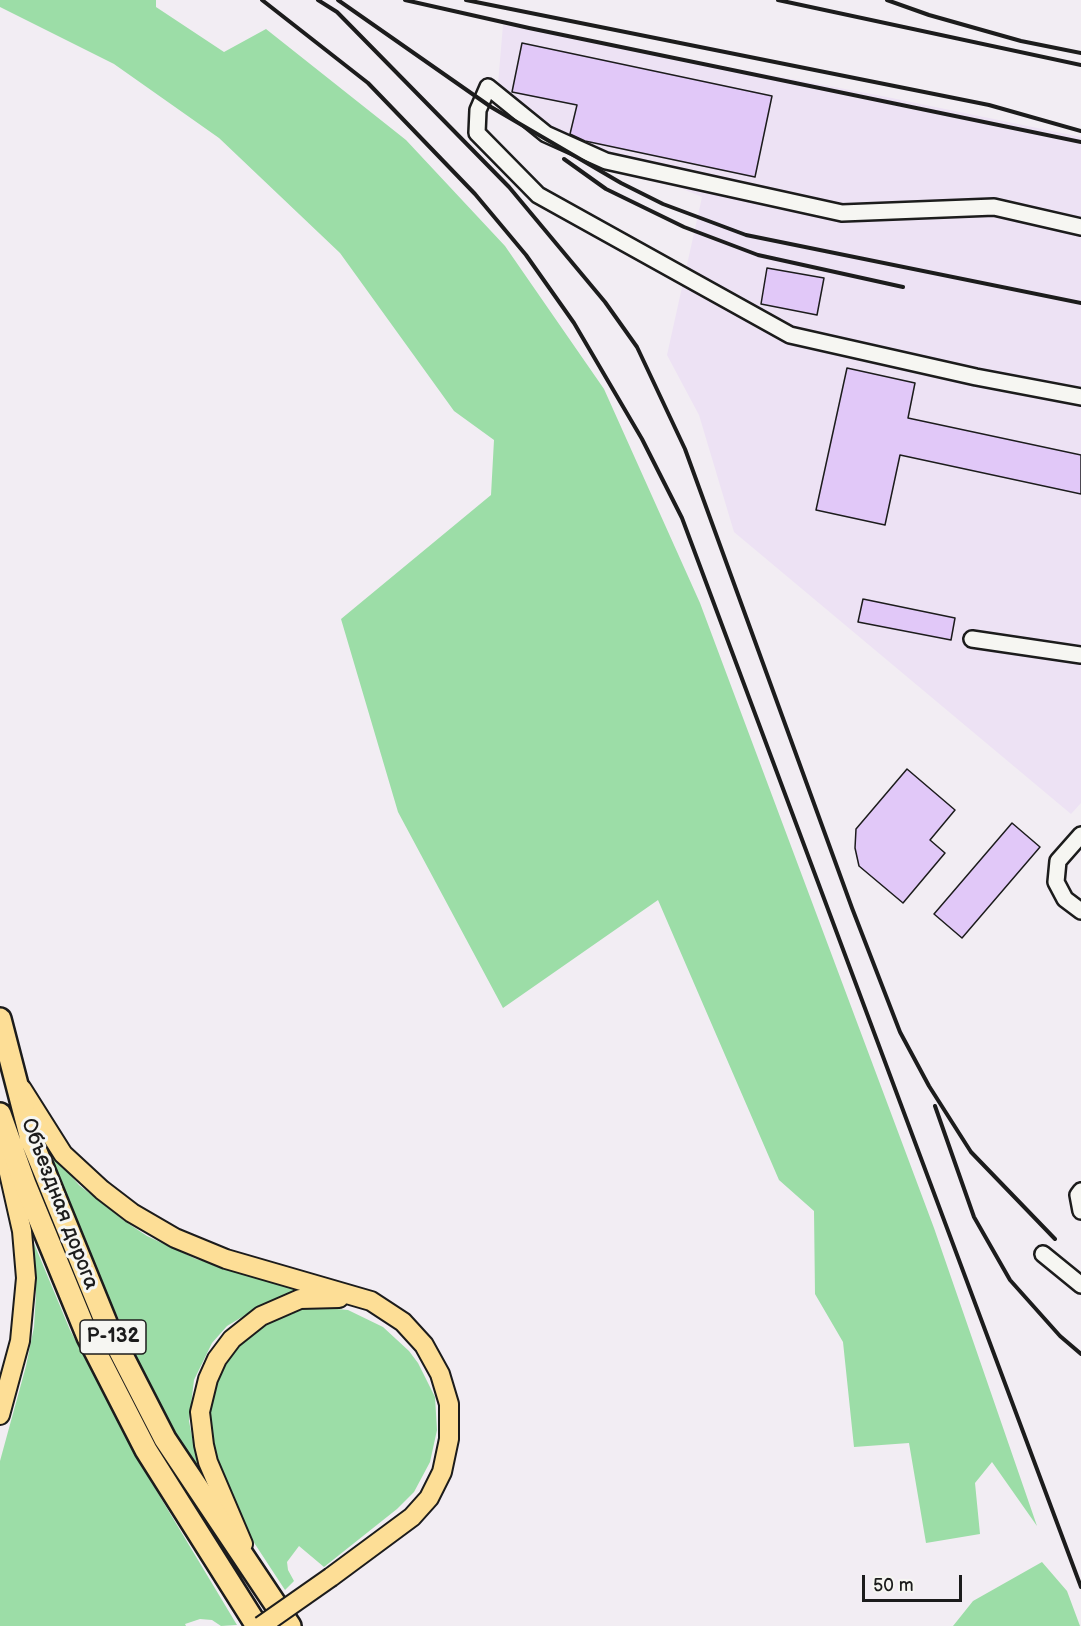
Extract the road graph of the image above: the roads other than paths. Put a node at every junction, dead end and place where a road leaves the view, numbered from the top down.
1 (1081, 227) edge
2 (1081, 397) edge
3 (972, 639) dead end
4 (1081, 655) edge
5 (1081, 835) edge
6 (1081, 911) edge
7 (0, 1018) edge
8 (13, 1072) junction
9 (0, 1113) edge
10 (0, 1134) edge
11 (1081, 1191) edge
12 (1081, 1211) edge
13 (1043, 1254) dead end
14 (1081, 1285) edge
15 (371, 1301) junction
16 (0, 1415) edge
17 (262, 1584) junction
18 (259, 1626) edge
19 (290, 1626) edge

1 - 2 street
3 - 4 street
5 - 6 street
7 - 8 highway, Объездная дорога / Р-132
8 - 15 main road
8 - 17 highway, Объездная дорога / Р-132
9 - 18 highway, Объездная дорога / Р-132
10 - 16 main road
11 - 12 street
13 - 14 street
15 - 17 main road
15 - 18 main road, bridge
17 - 19 highway, Объездная дорога / Р-132

